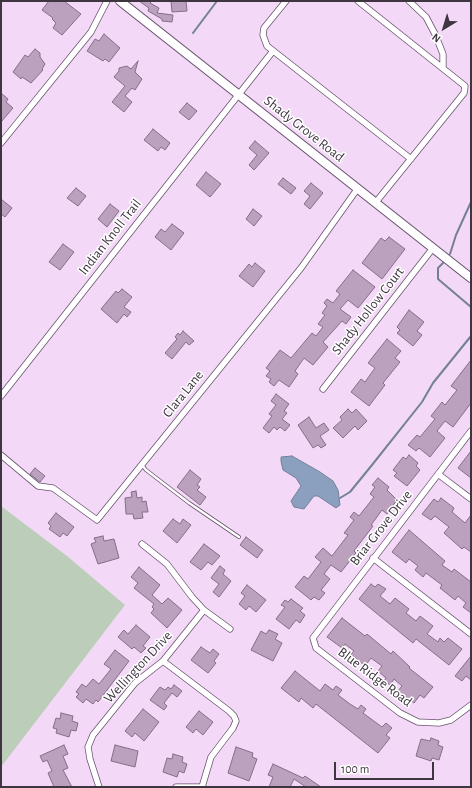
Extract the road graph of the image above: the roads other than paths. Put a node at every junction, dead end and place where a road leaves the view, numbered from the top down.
1 (108, 1) edge
2 (120, 1) edge
3 (286, 1) edge
4 (358, 1) edge
5 (409, 1) edge
6 (273, 51) junction
7 (442, 67) junction
8 (238, 94) junction
9 (1, 143) edge
10 (411, 159) junction
11 (358, 188) junction
12 (376, 202) junction
13 (433, 248) junction
14 (471, 278) edge
15 (322, 389) dead end
16 (1, 396) edge
17 (471, 431) edge
18 (1, 455) edge
19 (142, 464) junction
20 (438, 474) junction
21 (471, 499) edge
22 (239, 537) dead end
23 (142, 544) dead end
24 (373, 558) junction
25 (204, 610) junction
26 (230, 629) dead end
27 (471, 634) edge
28 (313, 642) joint
29 (163, 661) junction
30 (471, 705) edge
31 (99, 787) edge
32 (176, 787) edge
33 (202, 787) edge

1 - 9 street
2 - 8 street, Shady Grove Road
3 - 6 street
4 - 7 street
5 - 7 street
6 - 8 street, Indian Knoll Trail
6 - 10 street
7 - 10 street
8 - 11 street, Shady Grove Road
8 - 16 street, Indian Knoll Trail
10 - 12 street
11 - 12 street, Shady Grove Road
11 - 19 street, Clara Lane
12 - 13 street, Shady Grove Road
13 - 14 street, Shady Grove Road
13 - 15 street, Shady Hollow Court
17 - 20 street, Briar Grove Drive
18 - 19 street, Clara Lane
19 - 22 lane
20 - 21 street
20 - 24 street, Briar Grove Drive
23 - 25 street
24 - 27 street
24 - 28 street, Briar Grove Drive
25 - 26 street
25 - 29 street, Wellington Drive
28 - 30 street, Blue Ridge Road
29 - 31 street, Wellington Drive
29 - 33 street
32 - 33 street

